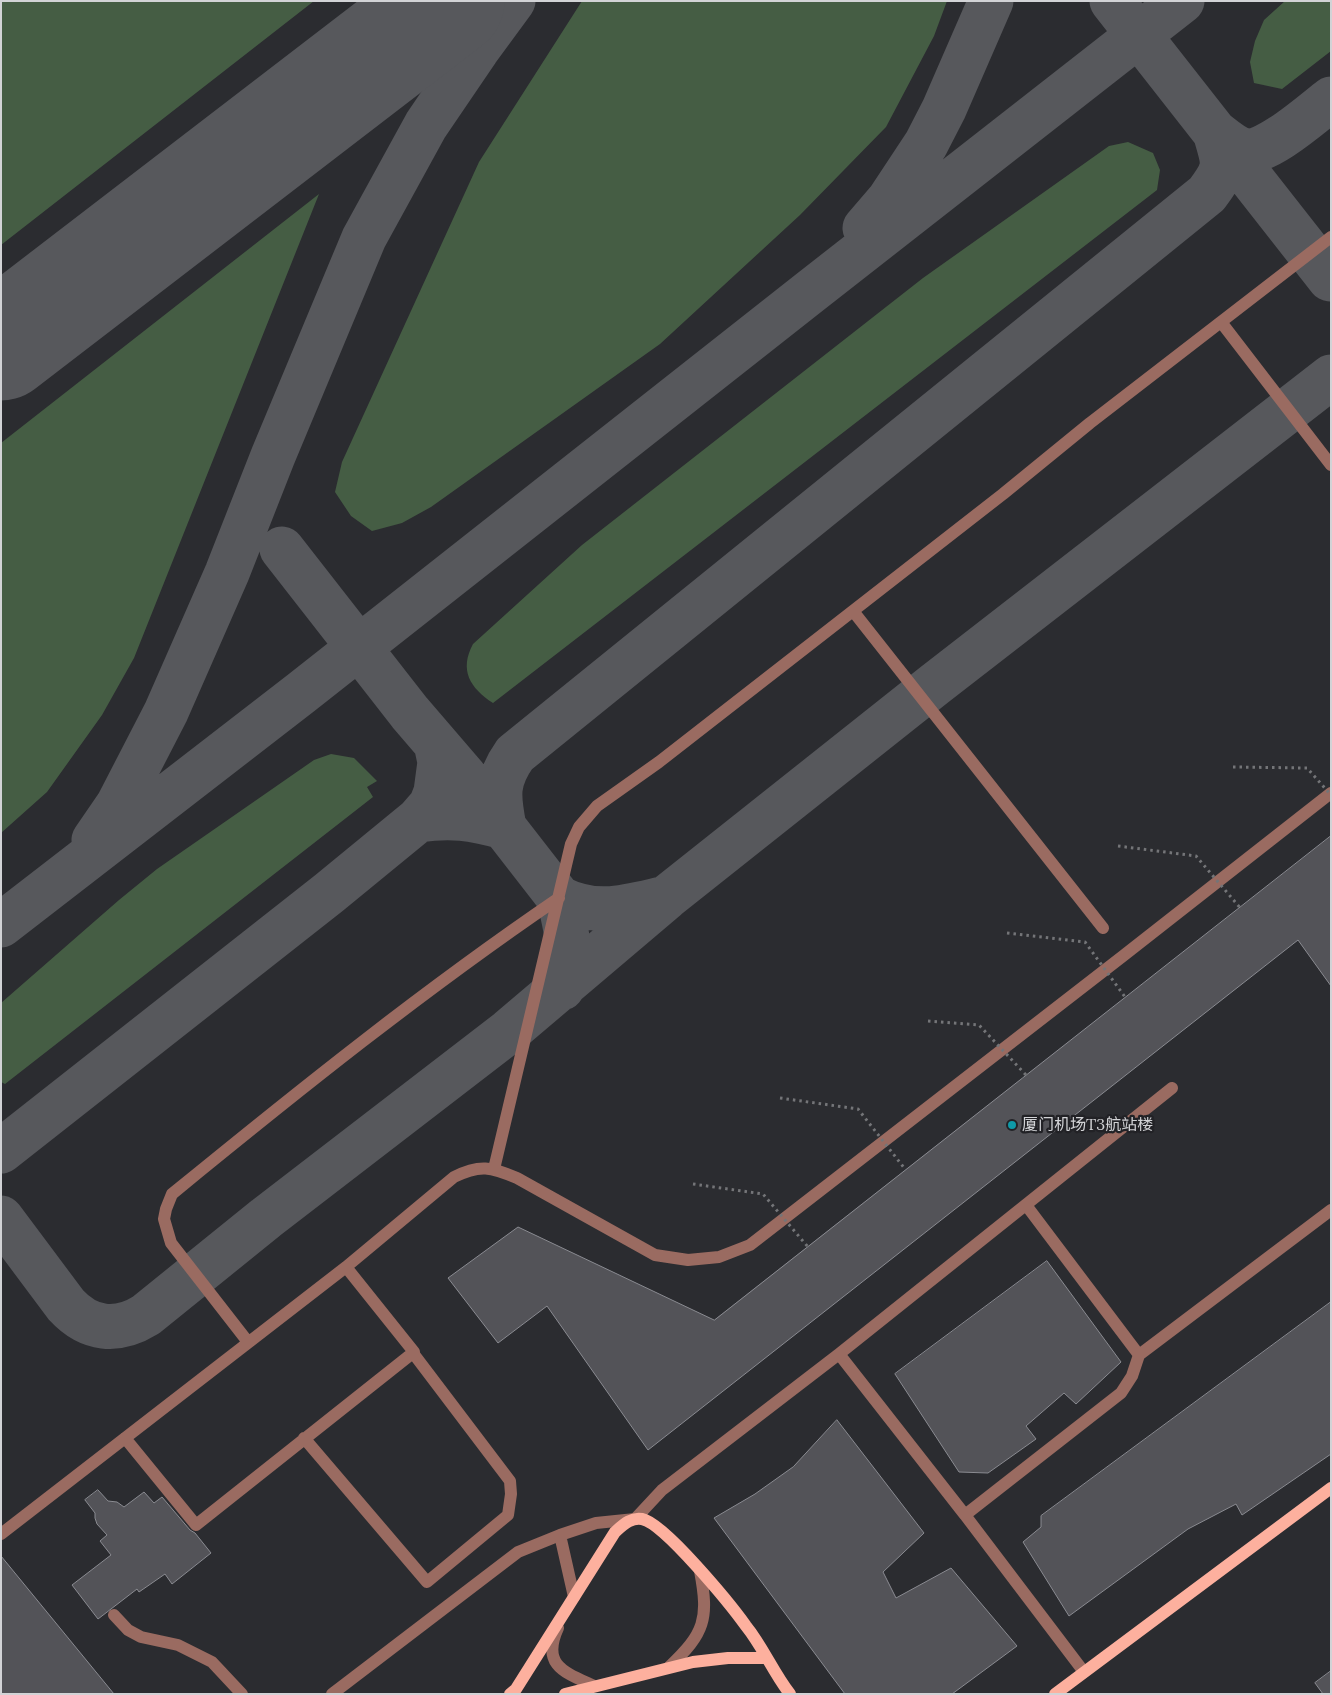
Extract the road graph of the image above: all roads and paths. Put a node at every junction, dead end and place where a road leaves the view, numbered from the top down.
1 (1331, 237) edge
2 (1221, 322) junction
3 (1331, 465) edge
4 (853, 611) junction
5 (1233, 767) dead end
6 (1331, 794) edge
7 (1118, 846) dead end
8 (559, 898) junction
9 (1242, 910) dead end
10 (1103, 928) dead end
11 (1007, 933) dead end
12 (1125, 997) dead end
13 (928, 1021) dead end
14 (1026, 1075) dead end
15 (1172, 1088) dead end
16 (780, 1098) dead end
17 (494, 1169) junction
18 (905, 1169) dead end
19 (693, 1184) dead end
20 (1026, 1205) junction
21 (1331, 1210) edge
22 (808, 1246) dead end
23 (346, 1267) junction
24 (248, 1342) junction
25 (413, 1353) junction
26 (839, 1354) junction
27 (1139, 1356) junction
28 (125, 1438) junction
29 (304, 1438) junction
30 (1331, 1488) edge
31 (965, 1515) junction
32 (635, 1519) junction
33 (1, 1534) edge
34 (560, 1535) junction
35 (700, 1571) junction
36 (571, 1601) junction
37 (114, 1615) dead end
38 (766, 1658) junction
39 (670, 1667) junction
40 (1084, 1672) junction
41 (594, 1686) junction
42 (242, 1694) edge
43 (332, 1694) edge
44 (510, 1694) edge
45 (565, 1694) edge
46 (790, 1694) edge
47 (1055, 1694) edge

1 - 2 street
2 - 3 street
2 - 4 street
4 - 8 street
4 - 10 street
5 - 6 path, bridge
6 - 17 street
7 - 9 path, bridge
8 - 17 street
8 - 24 street
11 - 12 path, bridge
13 - 14 path, bridge
15 - 20 street
16 - 18 path, bridge
17 - 23 street
19 - 22 path, bridge
20 - 26 street
20 - 27 street
21 - 27 street
23 - 24 street
23 - 25 street
24 - 28 street
25 - 29 street
25 - 29 street
26 - 31 street
26 - 32 street
27 - 31 street
28 - 29 street
28 - 33 street
30 - 40 main road
31 - 40 street
32 - 34 street
32 - 35 main road
32 - 36 main road
34 - 36 street
34 - 43 street
35 - 38 main road
35 - 39 street
36 - 41 street
36 - 44 main road
37 - 42 street
38 - 39 main road
38 - 46 main road
39 - 41 main road
40 - 47 main road
41 - 45 main road

